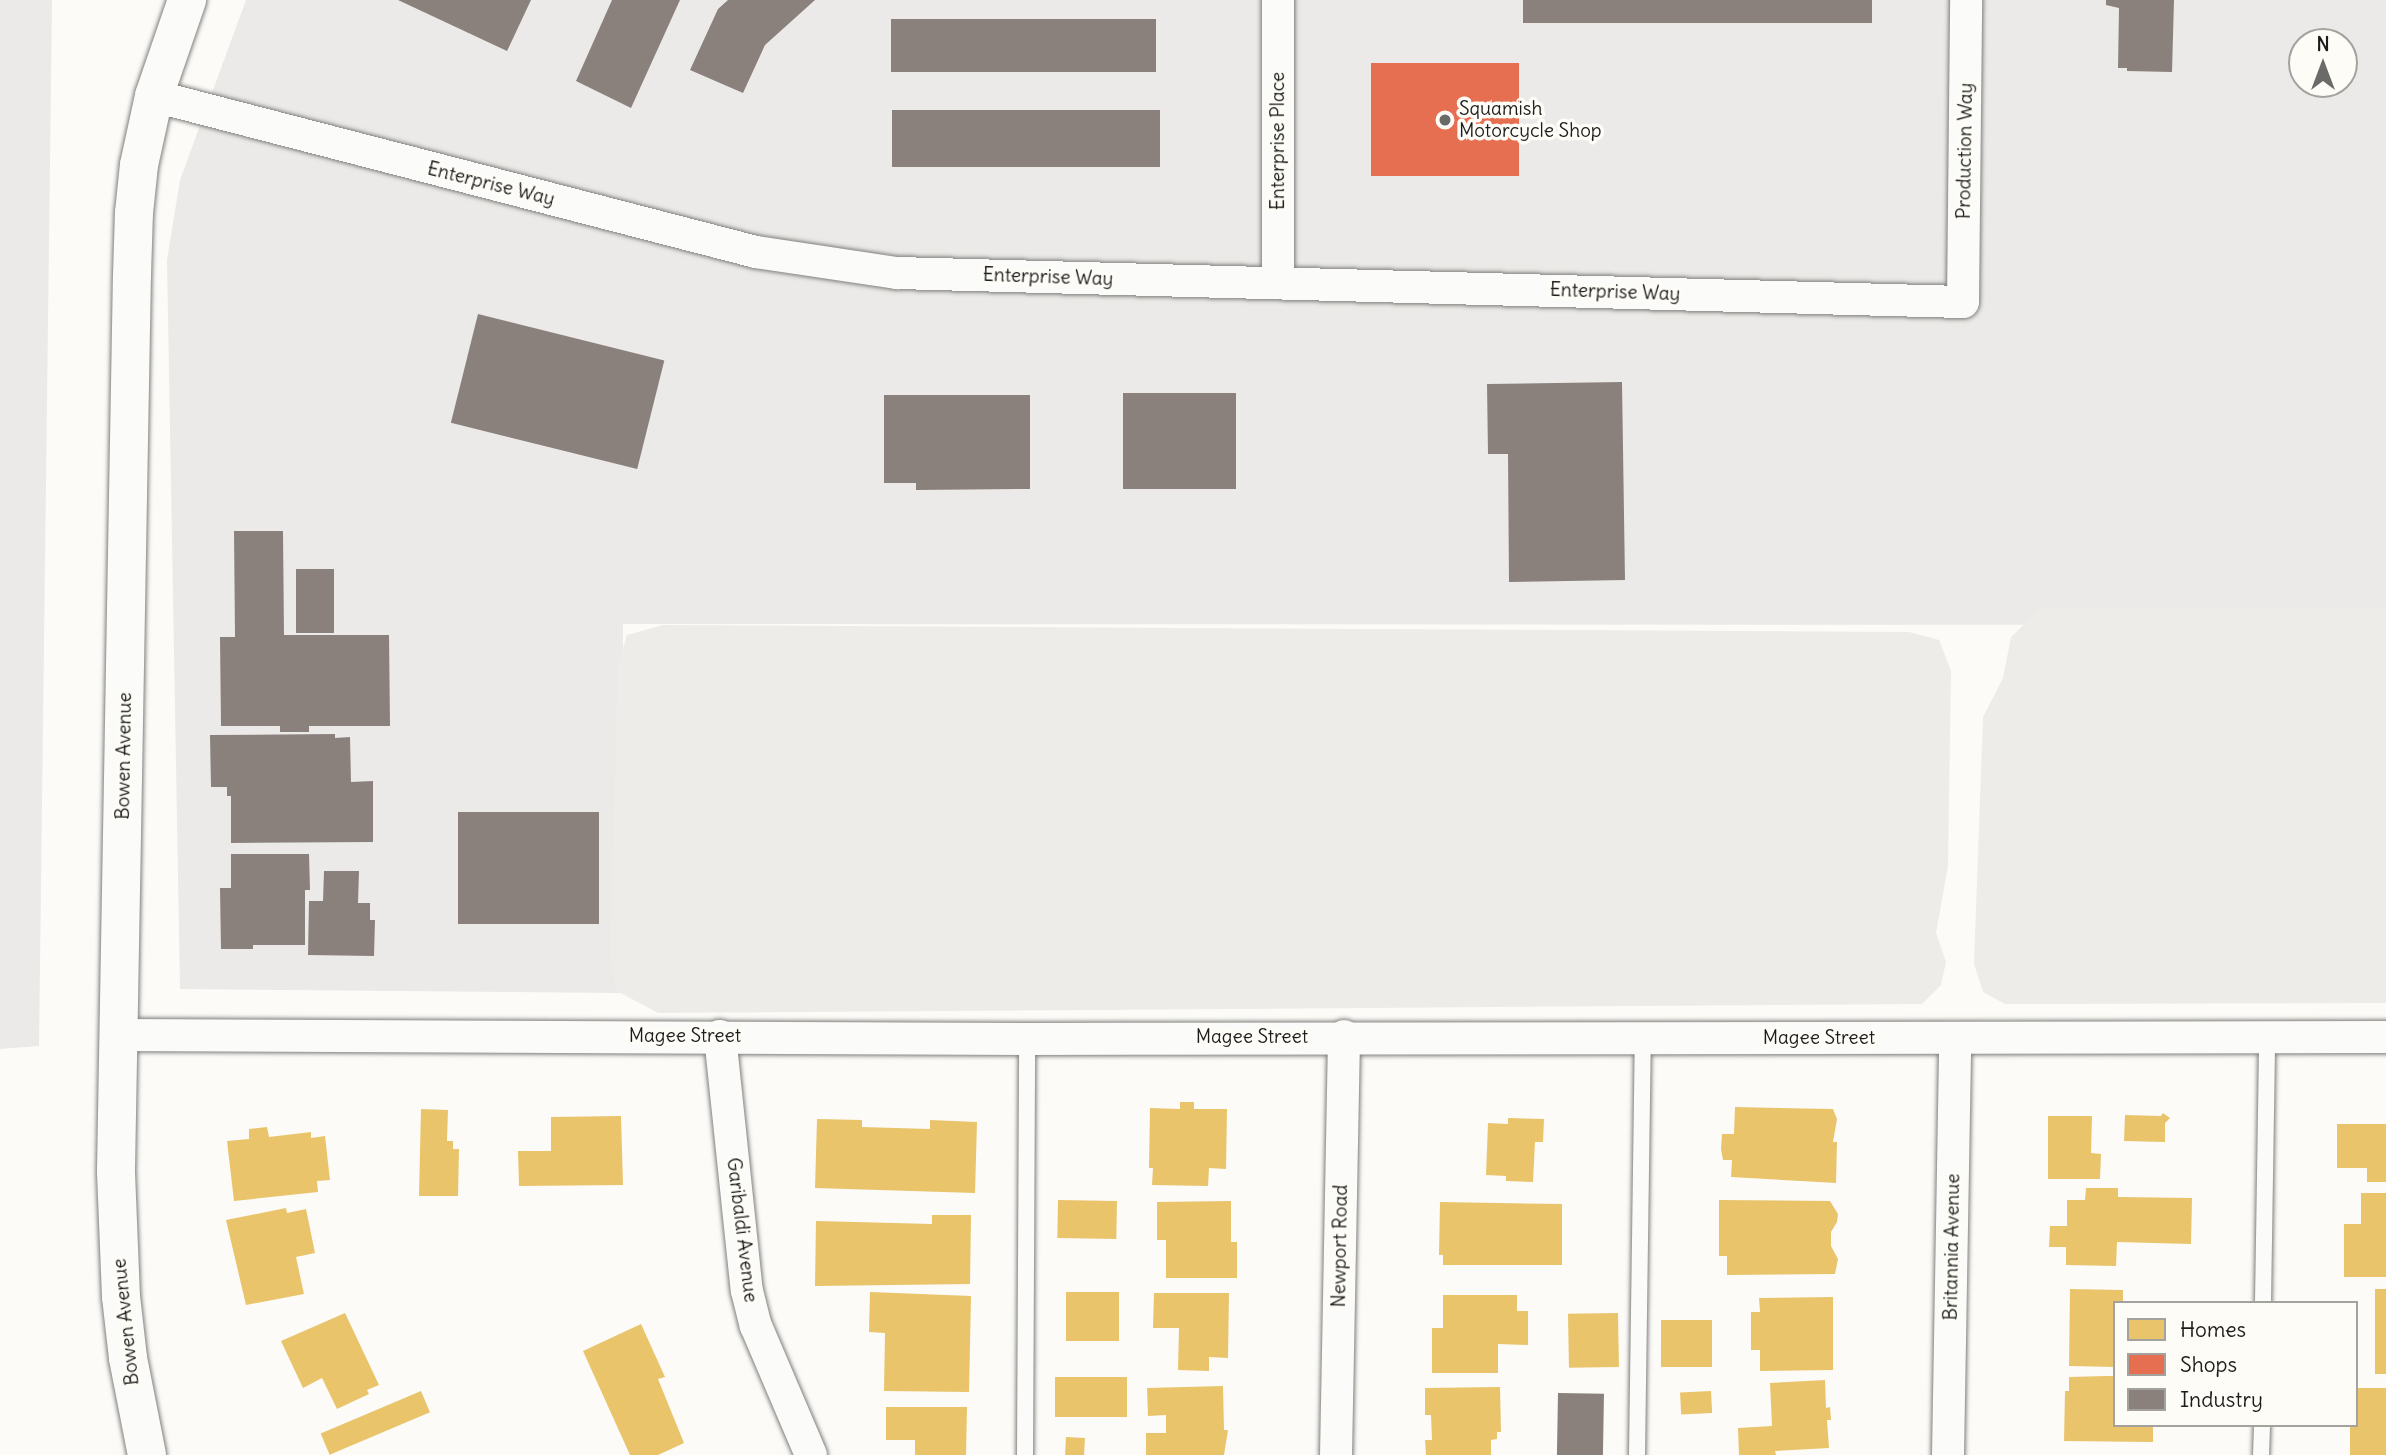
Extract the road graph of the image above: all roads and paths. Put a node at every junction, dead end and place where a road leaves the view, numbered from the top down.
1 (187, 0) edge
2 (1278, 0) edge
3 (1966, 0) edge
4 (153, 96) junction
5 (1278, 283) junction
6 (1963, 302) joint
7 (118, 1035) junction
8 (720, 1036) junction
9 (1344, 1036) junction
10 (2386, 1037) edge
11 (1643, 1038) junction
12 (1955, 1038) junction
13 (2267, 1038) junction
14 (1027, 1039) junction
15 (2263, 1301) edge
16 (2262, 1427) edge
17 (147, 1455) edge
18 (811, 1455) edge
19 (1025, 1455) edge
20 (1336, 1455) edge
21 (1637, 1455) edge
22 (1948, 1455) edge
23 (2261, 1455) edge

1 - 4 street, Bowen Avenue
2 - 5 street, Enterprise Place
3 - 6 street, Production Way
4 - 5 street, Enterprise Way
4 - 7 street, Bowen Avenue
5 - 6 street, Enterprise Way
7 - 8 street, Magee Street
7 - 17 street, Bowen Avenue
8 - 14 street, Magee Street
8 - 18 street, Garibaldi Avenue
9 - 11 street, Magee Street
9 - 14 street, Magee Street
9 - 20 street, Newport Road
10 - 13 street, Magee Street
11 - 12 street, Magee Street
11 - 21 lane
12 - 13 street, Magee Street
12 - 22 street, Britannia Avenue
13 - 15 lane
14 - 19 lane
16 - 23 lane

